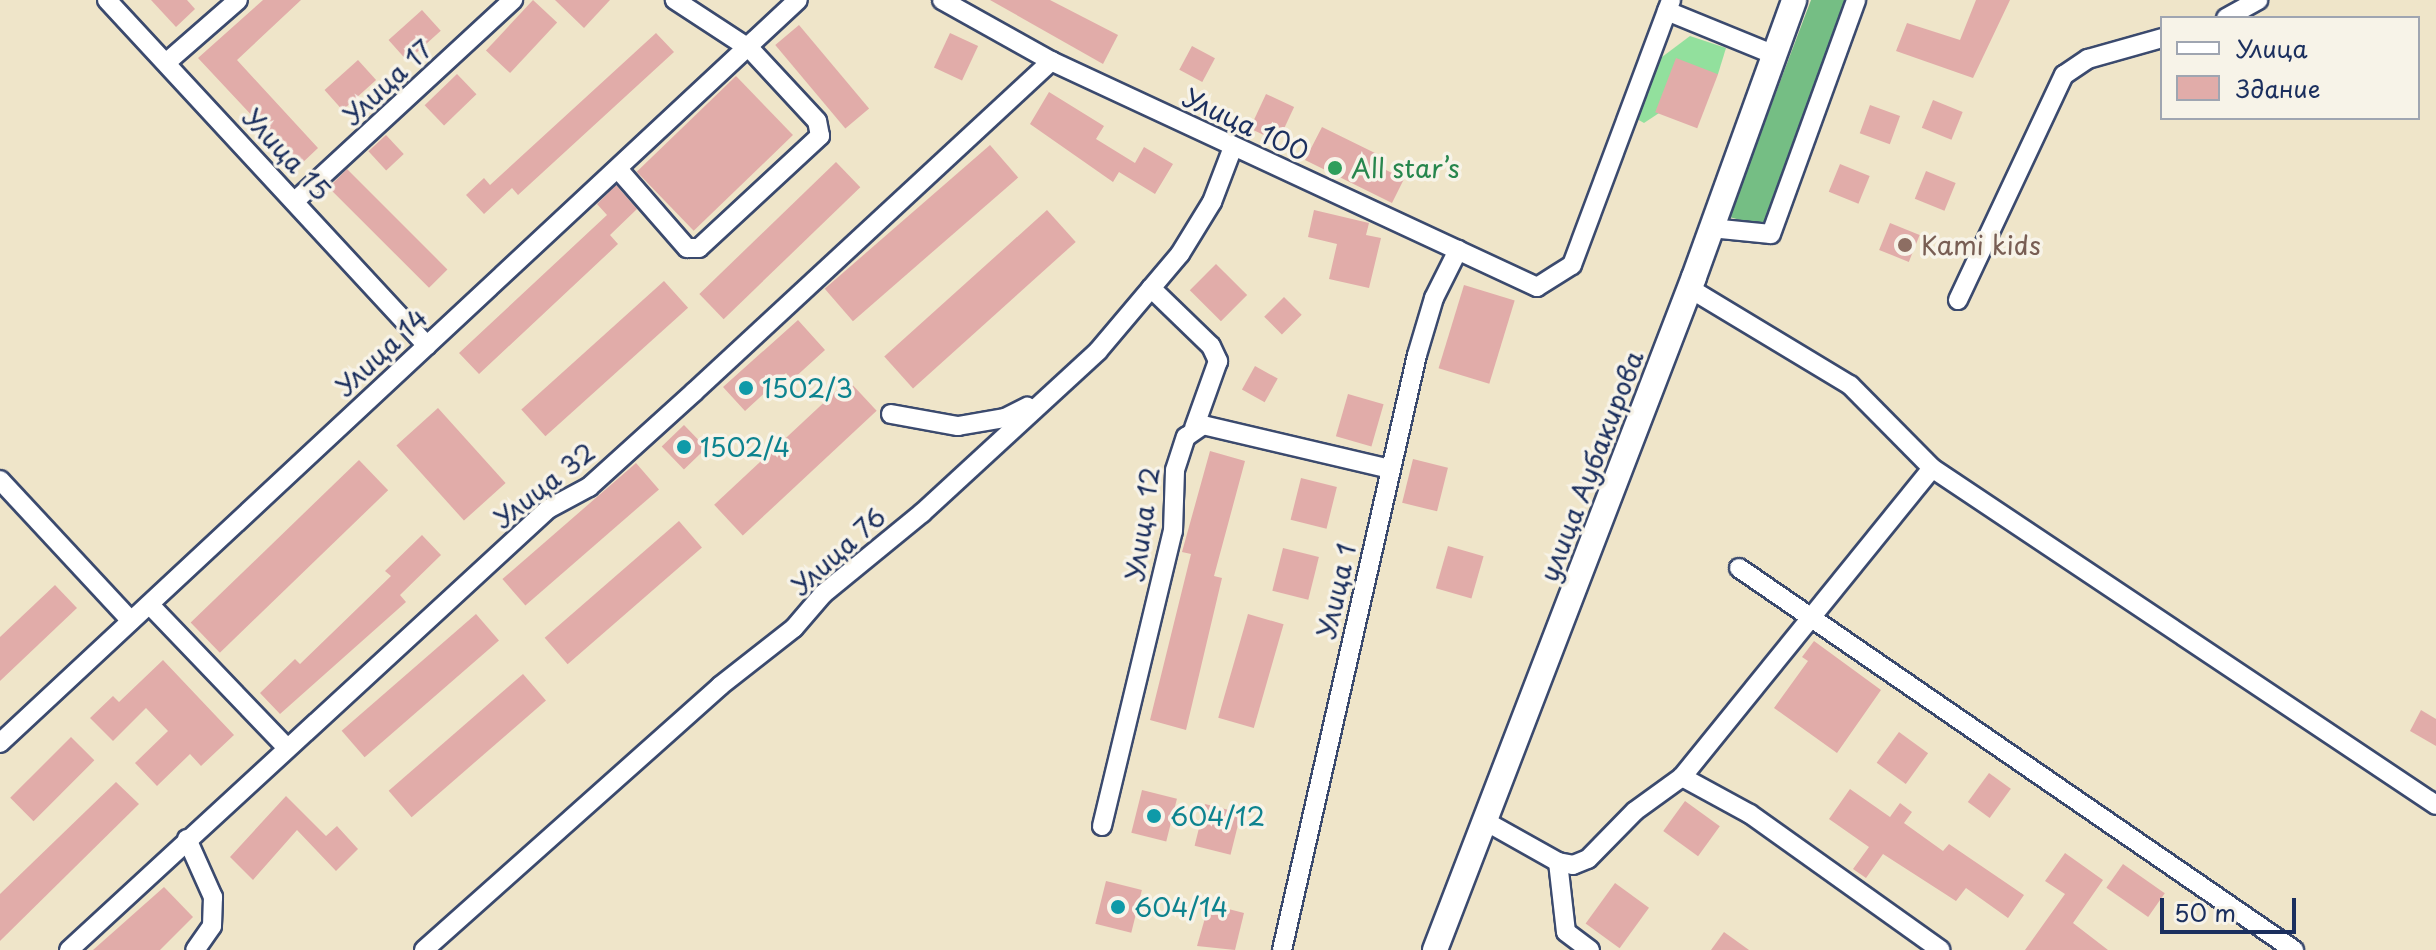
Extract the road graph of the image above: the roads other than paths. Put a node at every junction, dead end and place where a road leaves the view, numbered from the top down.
1 (107, 0) edge
2 (238, 0) edge
3 (513, 0) edge
4 (675, 0) edge
5 (798, 0) edge
6 (942, 0) edge
7 (1794, 0) edge
8 (1856, 0) edge
9 (2258, 0) edge
10 (1669, 6) edge
11 (2230, 16) edge
12 (2160, 39) edge
13 (750, 49) junction
14 (1775, 55) junction
15 (1051, 61) junction
16 (167, 62) junction
17 (1233, 147) junction
18 (618, 169) junction
19 (295, 201) junction
20 (1711, 228) junction
21 (1458, 250) junction
22 (1151, 288) junction
23 (1689, 288) junction
24 (1958, 300) dead end
25 (427, 345) junction
26 (1048, 397) junction
27 (891, 414) dead end
28 (1194, 428) junction
29 (1932, 468) junction
30 (1390, 469) junction
31 (0, 480) edge
32 (1739, 568) dead end
33 (150, 605) junction
34 (1812, 616) junction
35 (131, 621) junction
36 (0, 743) edge
37 (286, 747) junction
38 (1682, 777) junction
39 (2436, 805) edge
40 (1485, 821) junction
41 (1102, 826) dead end
42 (187, 839) junction
43 (1558, 862) junction
44 (69, 950) edge
45 (195, 950) edge
46 (424, 950) edge
47 (1282, 950) edge
48 (1435, 950) edge
49 (1590, 950) edge
50 (1941, 950) edge
51 (2294, 950) edge

1 - 16 street, Улица 15
2 - 16 street
3 - 19 street, Улица 17
4 - 13 street
5 - 13 street, Улица 14
6 - 15 street, Улица 100
7 - 14 main road, улица Аубакирова
8 - 20 street
9 - 11 street
10 - 14 street
10 - 21 street, Улица 100
12 - 24 street
13 - 18 street, Улица 14
13 - 18 street
14 - 20 main road, улица Аубакирова
15 - 17 street, Улица 100
15 - 37 street, Улица 32
16 - 19 street, Улица 15
17 - 21 street, Улица 100
17 - 22 street, Улица 76
18 - 25 street, Улица 14
19 - 25 street, Улица 15
20 - 23 main road, улица Аубакирова
21 - 30 street, Улица 1
22 - 26 street, Улица 76
22 - 28 street, Улица 12
23 - 29 street
23 - 40 main road, улица Аубакирова
25 - 33 street, Улица 14
26 - 27 street
26 - 46 street, Улица 76
28 - 30 street
28 - 41 street, Улица 12
29 - 34 street
29 - 39 street
30 - 47 street, Улица 1
31 - 35 street
32 - 34 street
33 - 35 street, Улица 14
33 - 37 street
34 - 38 street
34 - 51 street
35 - 36 street, Улица 14
37 - 42 street, Улица 32
38 - 43 street
38 - 50 street
40 - 43 street
40 - 48 main road, улица Аубакирова
42 - 44 street, Улица 32
42 - 45 street
43 - 49 street

